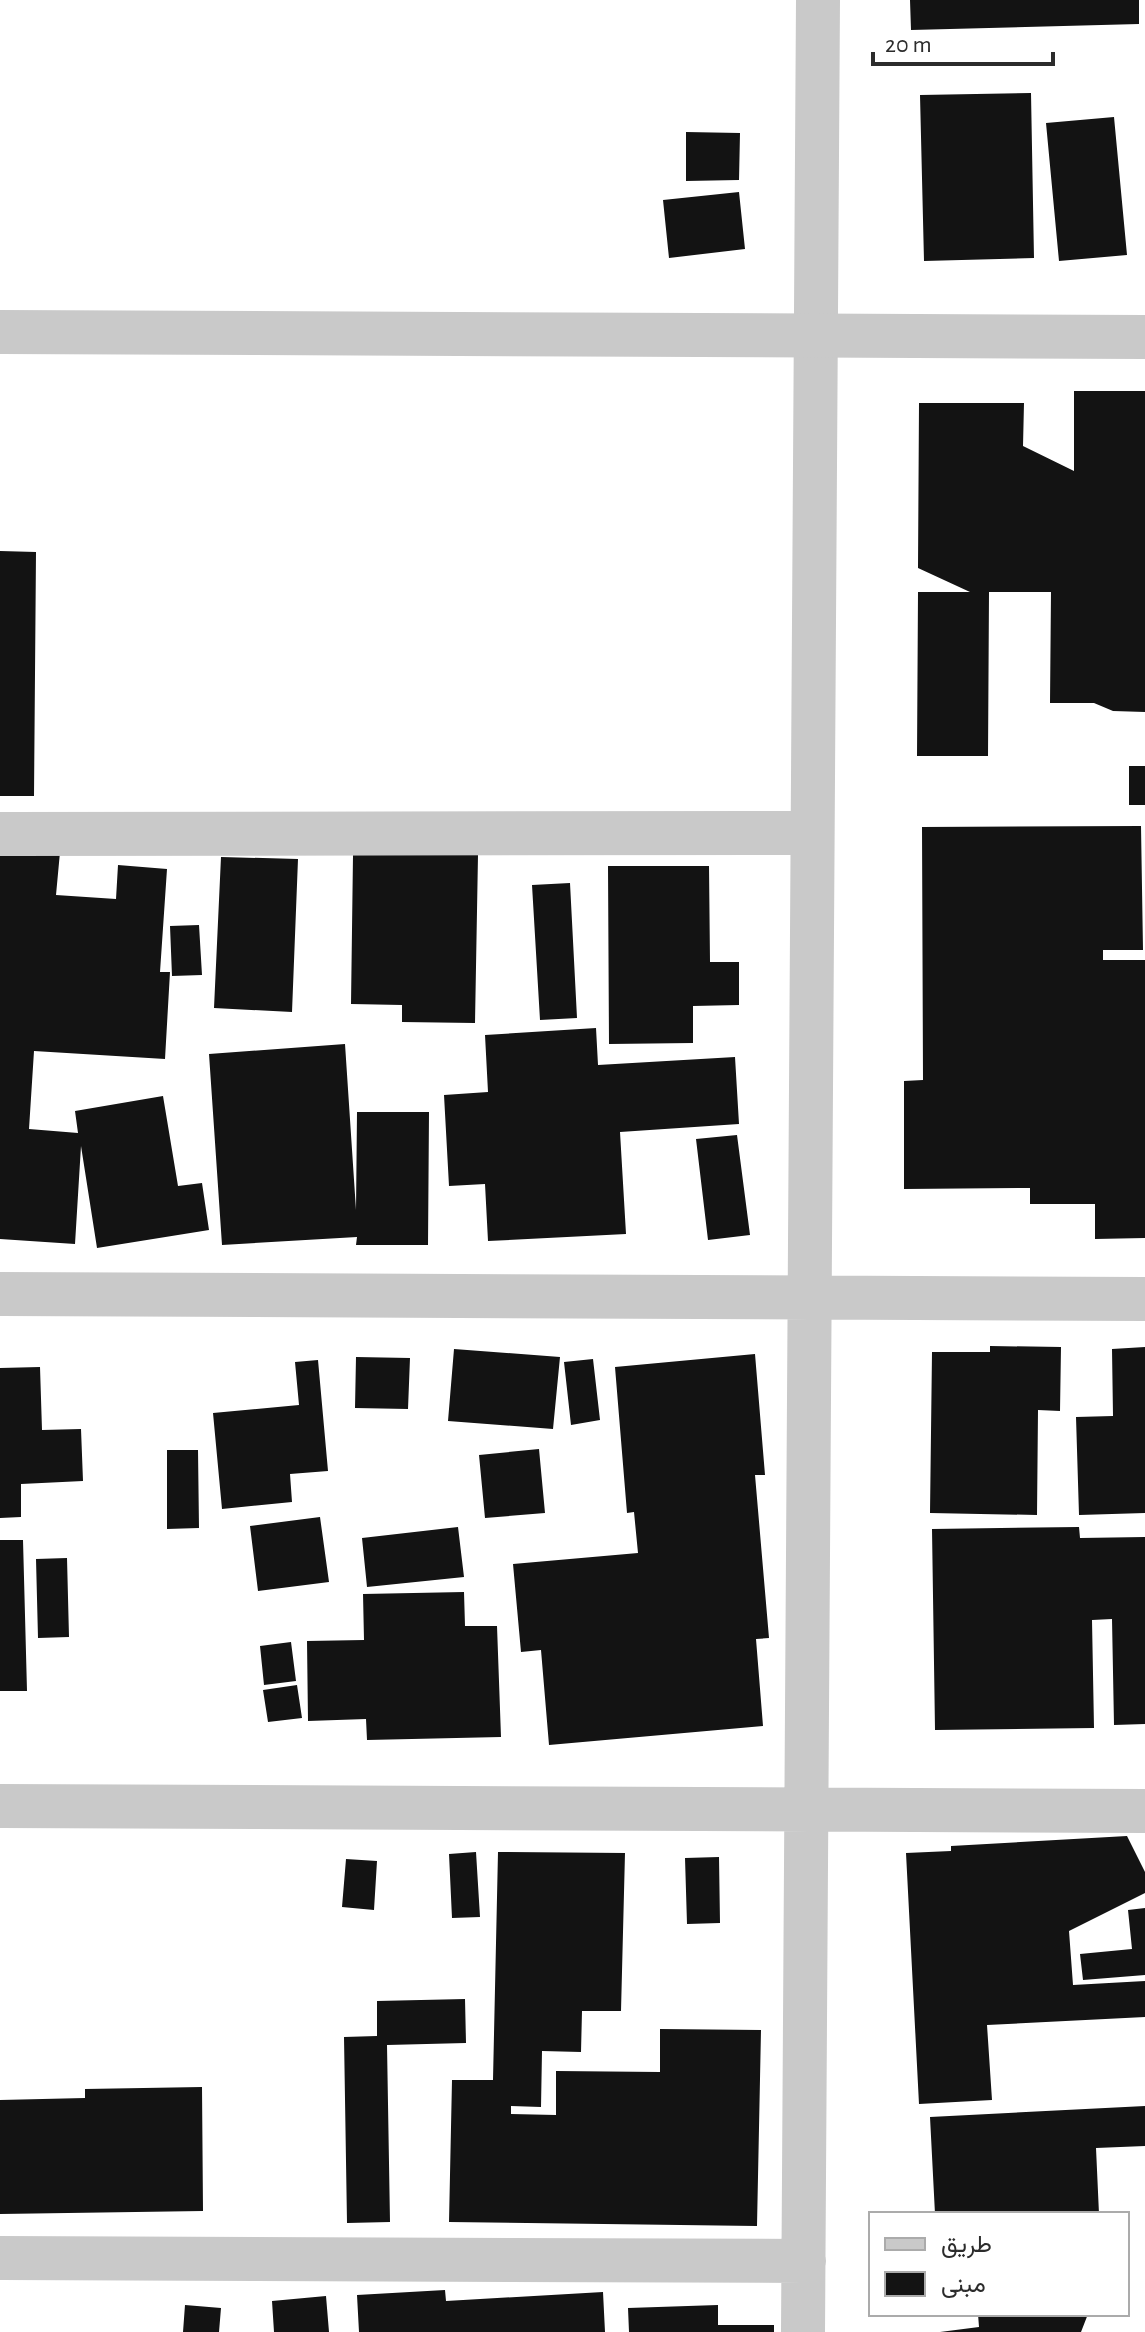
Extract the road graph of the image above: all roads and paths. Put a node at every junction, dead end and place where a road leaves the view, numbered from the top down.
1 (818, 0) edge
2 (0, 332) edge
3 (815, 335) junction
4 (1145, 337) edge
5 (812, 833) junction
6 (0, 834) edge
7 (0, 1294) edge
8 (809, 1297) junction
9 (1145, 1299) edge
10 (0, 1806) edge
11 (806, 1809) junction
12 (1145, 1811) edge
13 (0, 2258) edge
14 (804, 2261) junction
15 (803, 2332) edge

1 - 3 street
2 - 3 street
3 - 4 street
3 - 5 street
5 - 6 street
5 - 8 street
7 - 8 street
8 - 9 street
8 - 11 street
10 - 11 street
11 - 12 street
11 - 14 street
13 - 14 street
14 - 15 street

